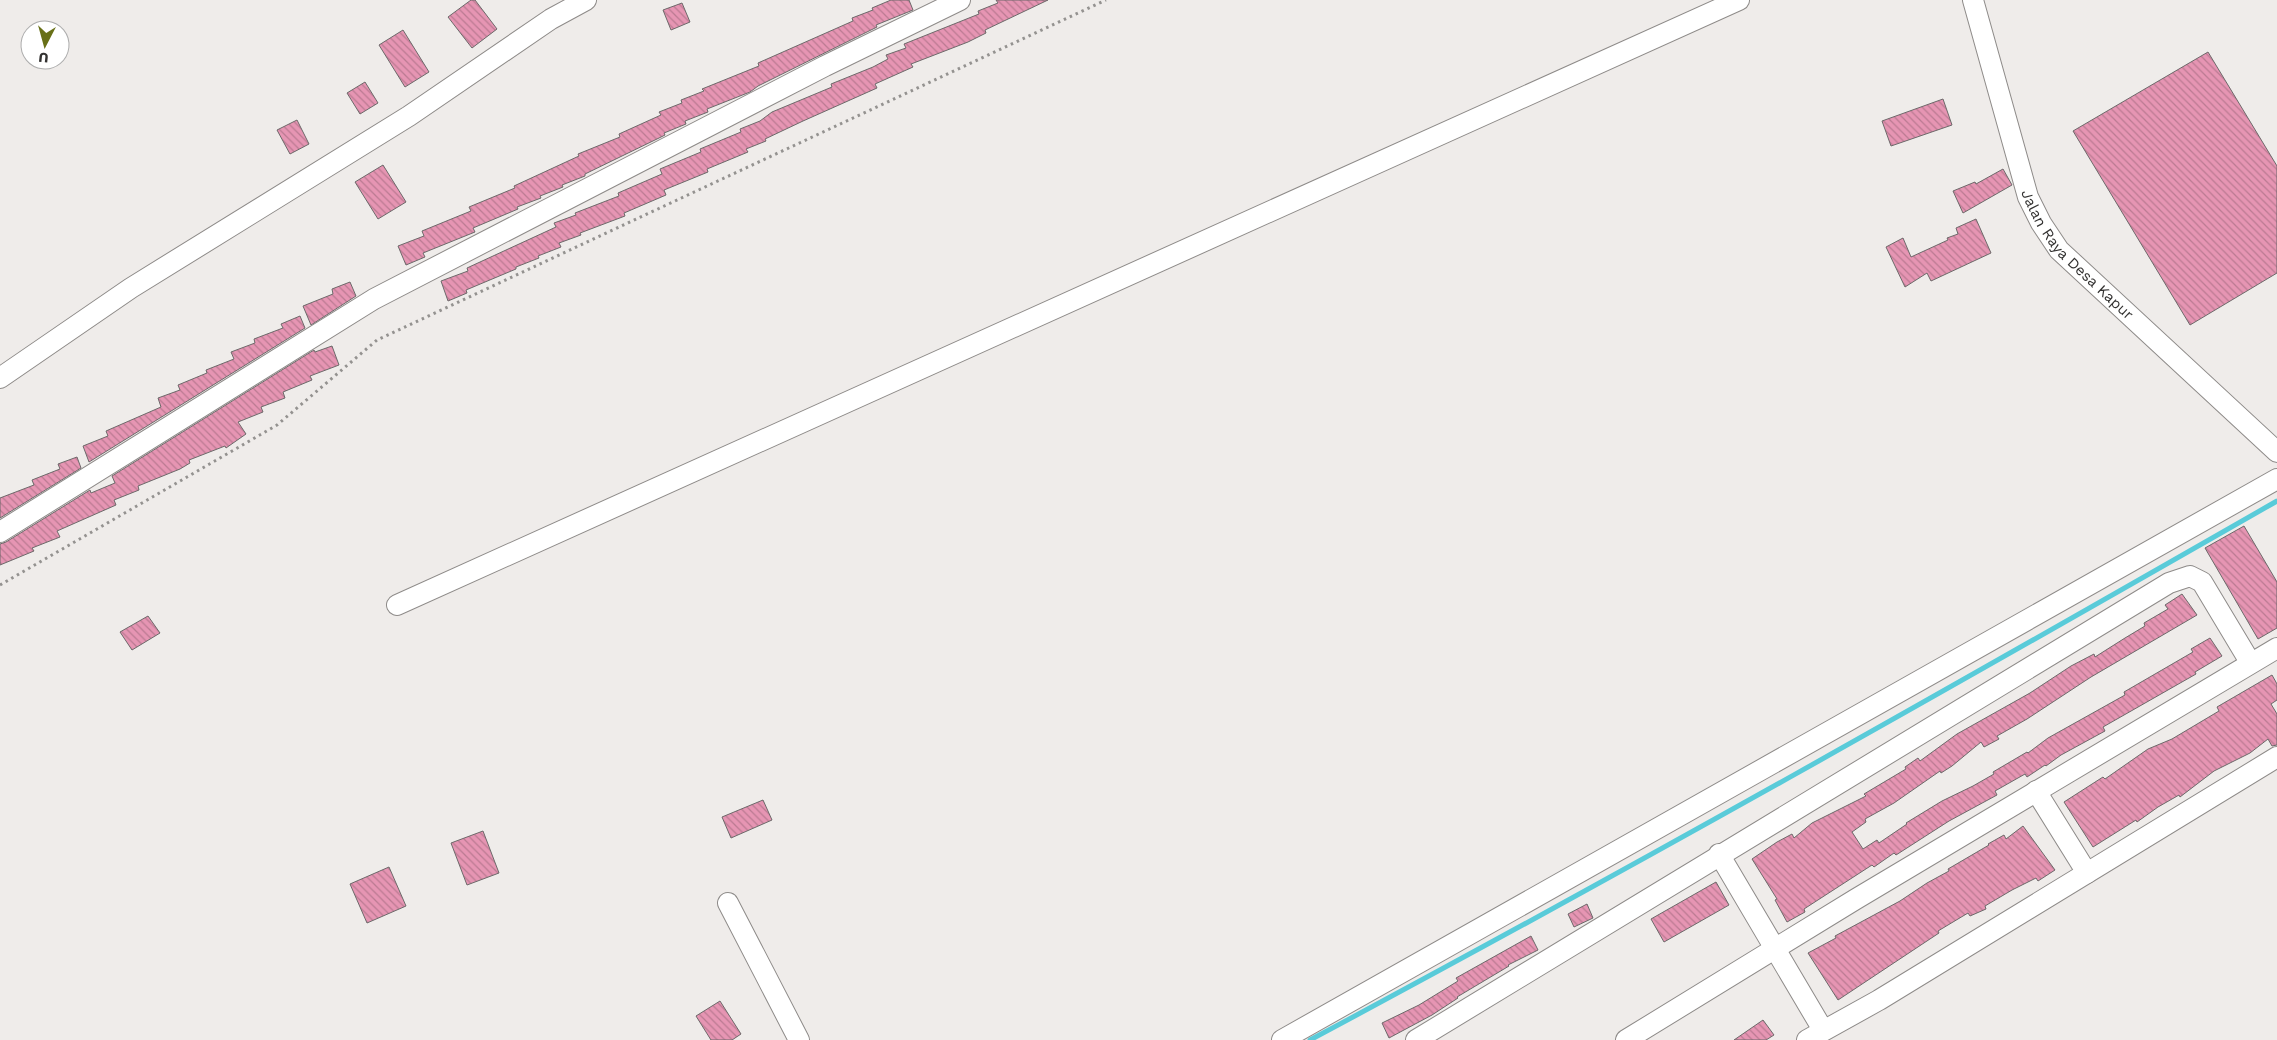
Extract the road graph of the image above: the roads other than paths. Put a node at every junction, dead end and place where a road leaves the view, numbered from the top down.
1 (586, 0) edge
2 (960, 0) edge
3 (1739, 0) edge
4 (1973, 0) edge
5 (0, 378) edge
6 (2277, 452) edge
7 (2277, 480) edge
8 (0, 532) edge
9 (398, 605) dead end
10 (2277, 648) edge
11 (2250, 662) junction
12 (2277, 757) edge
13 (2036, 791) junction
14 (1719, 854) junction
15 (2087, 873) junction
16 (728, 903) dead end
17 (1776, 948) junction
18 (1815, 1035) edge
19 (793, 1038) edge
20 (1282, 1040) edge
21 (1416, 1040) edge
22 (1626, 1040) edge

1 - 5 street
2 - 8 street
3 - 9 street
4 - 6 street, Jalan Raya Desa Kapur
7 - 20 street
10 - 11 street
11 - 13 street
11 - 14 street
12 - 15 street
13 - 15 street
13 - 17 street
14 - 17 street
14 - 21 street
15 - 18 street
16 - 19 street
17 - 18 street
17 - 22 street

